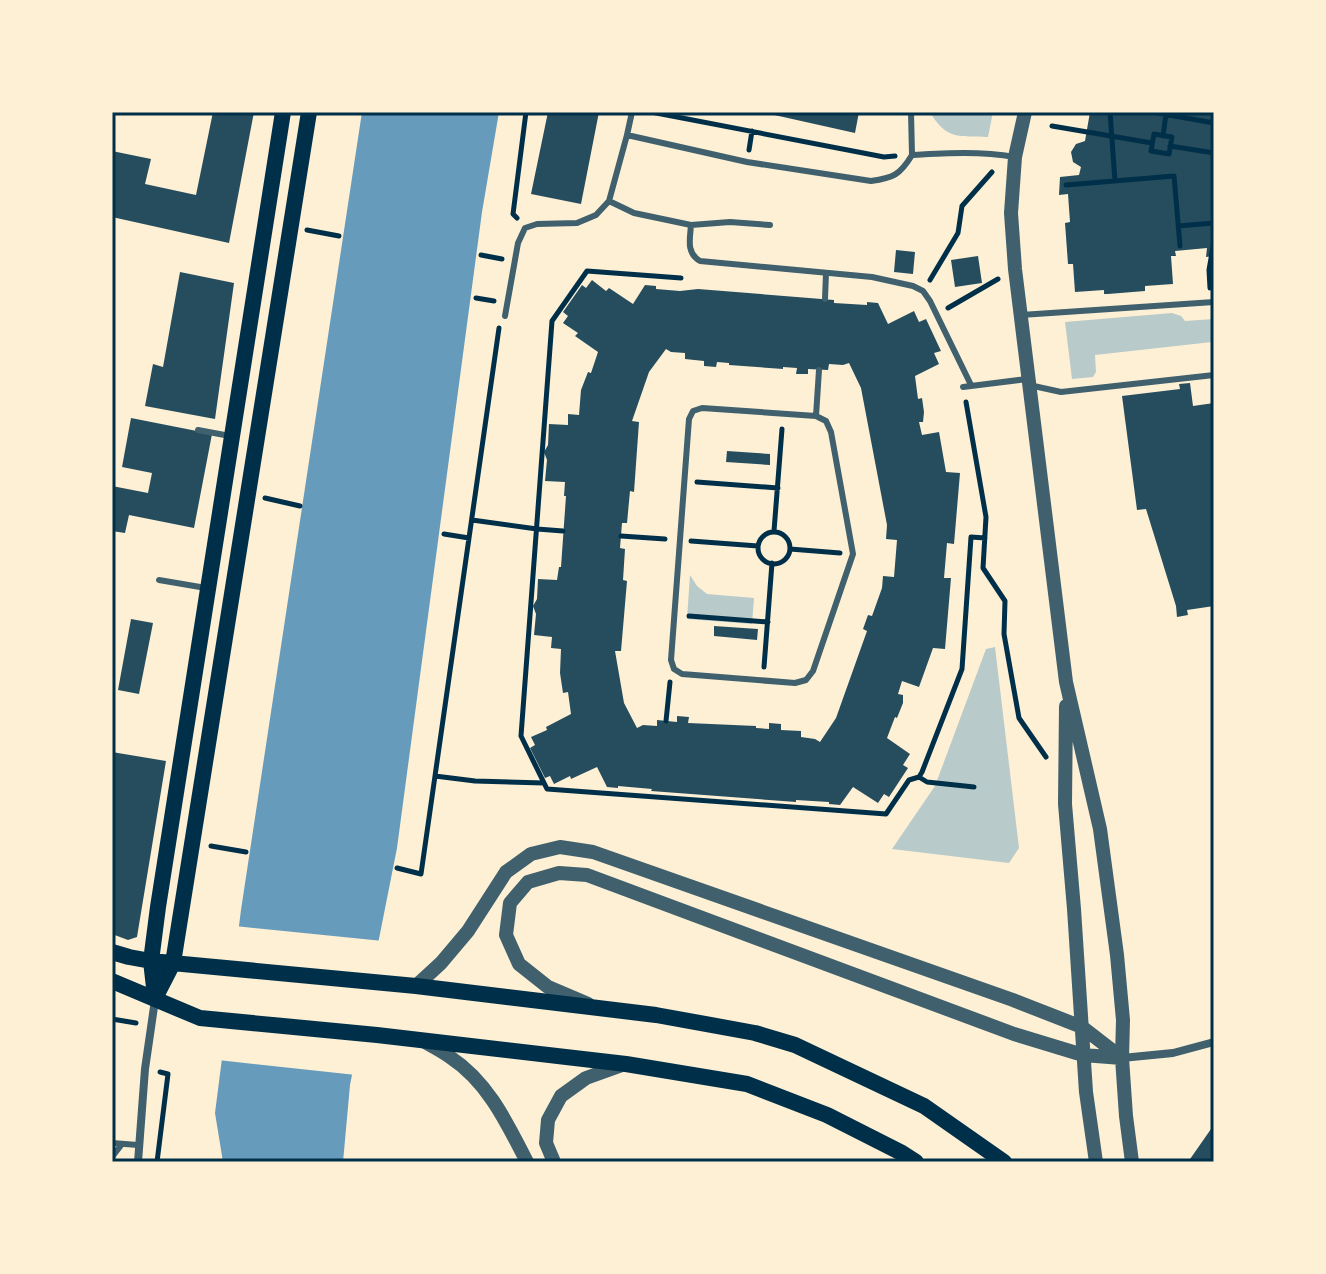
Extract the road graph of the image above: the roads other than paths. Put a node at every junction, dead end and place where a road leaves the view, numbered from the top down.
1 (283, 112) edge
2 (309, 112) edge
3 (632, 112) edge
4 (911, 112) edge
5 (1025, 112) edge
6 (627, 135) junction
7 (912, 155) junction
8 (1015, 157) junction
9 (609, 201) junction
10 (691, 225) junction
11 (770, 225) dead end
12 (826, 273) junction
13 (825, 299) dead end
14 (1214, 302) edge
15 (1021, 315) junction
16 (505, 316) road end
17 (819, 370) dead end
18 (1214, 375) edge
19 (1029, 382) junction
20 (816, 416) junction
21 (198, 430) dead end
22 (233, 437) junction
23 (159, 580) dead end
24 (208, 588) junction
25 (1066, 682) junction
26 (112, 952) edge
27 (151, 961) junction
28 (173, 963) junction
29 (112, 981) edge
30 (416, 986) junction
31 (155, 998) junction
32 (598, 1008) junction
33 (1082, 1027) junction
34 (419, 1039) junction
35 (1214, 1042) edge
36 (1083, 1055) junction
37 (1122, 1058) junction
38 (626, 1064) junction
39 (112, 1143) edge
40 (122, 1144) junction
41 (138, 1145) junction
42 (112, 1157) edge
43 (138, 1162) edge
44 (527, 1162) edge
45 (554, 1162) edge
46 (916, 1162) edge
47 (1004, 1162) edge
48 (1096, 1162) edge
49 (1132, 1162) edge

1 - 22 main road
2 - 28 main road
3 - 6 lane
4 - 7 lane
5 - 8 street
6 - 7 lane
6 - 9 lane
7 - 8 lane
8 - 15 street
9 - 10 lane
9 - 16 lane
10 - 11 lane
10 - 12 lane
12 - 13 lane
12 - 19 lane
14 - 15 lane
15 - 19 street
17 - 20 lane
18 - 19 lane
19 - 25 street
20 - 20 lane
21 - 22 lane
22 - 24 main road
23 - 24 lane
24 - 27 main road
25 - 33 street
25 - 37 street
26 - 27 main road
27 - 28 main road
27 - 31 main road
28 - 30 main road
28 - 31 main road
29 - 31 main road
30 - 32 main road
30 - 33 street
31 - 34 main road
31 - 41 street
32 - 36 street
32 - 47 main road
33 - 36 street
33 - 37 street
34 - 38 main road
34 - 44 street
35 - 37 street
36 - 37 street
36 - 48 street
37 - 49 street
38 - 45 street
38 - 46 main road
39 - 40 lane
40 - 41 lane
40 - 42 lane
41 - 43 street

